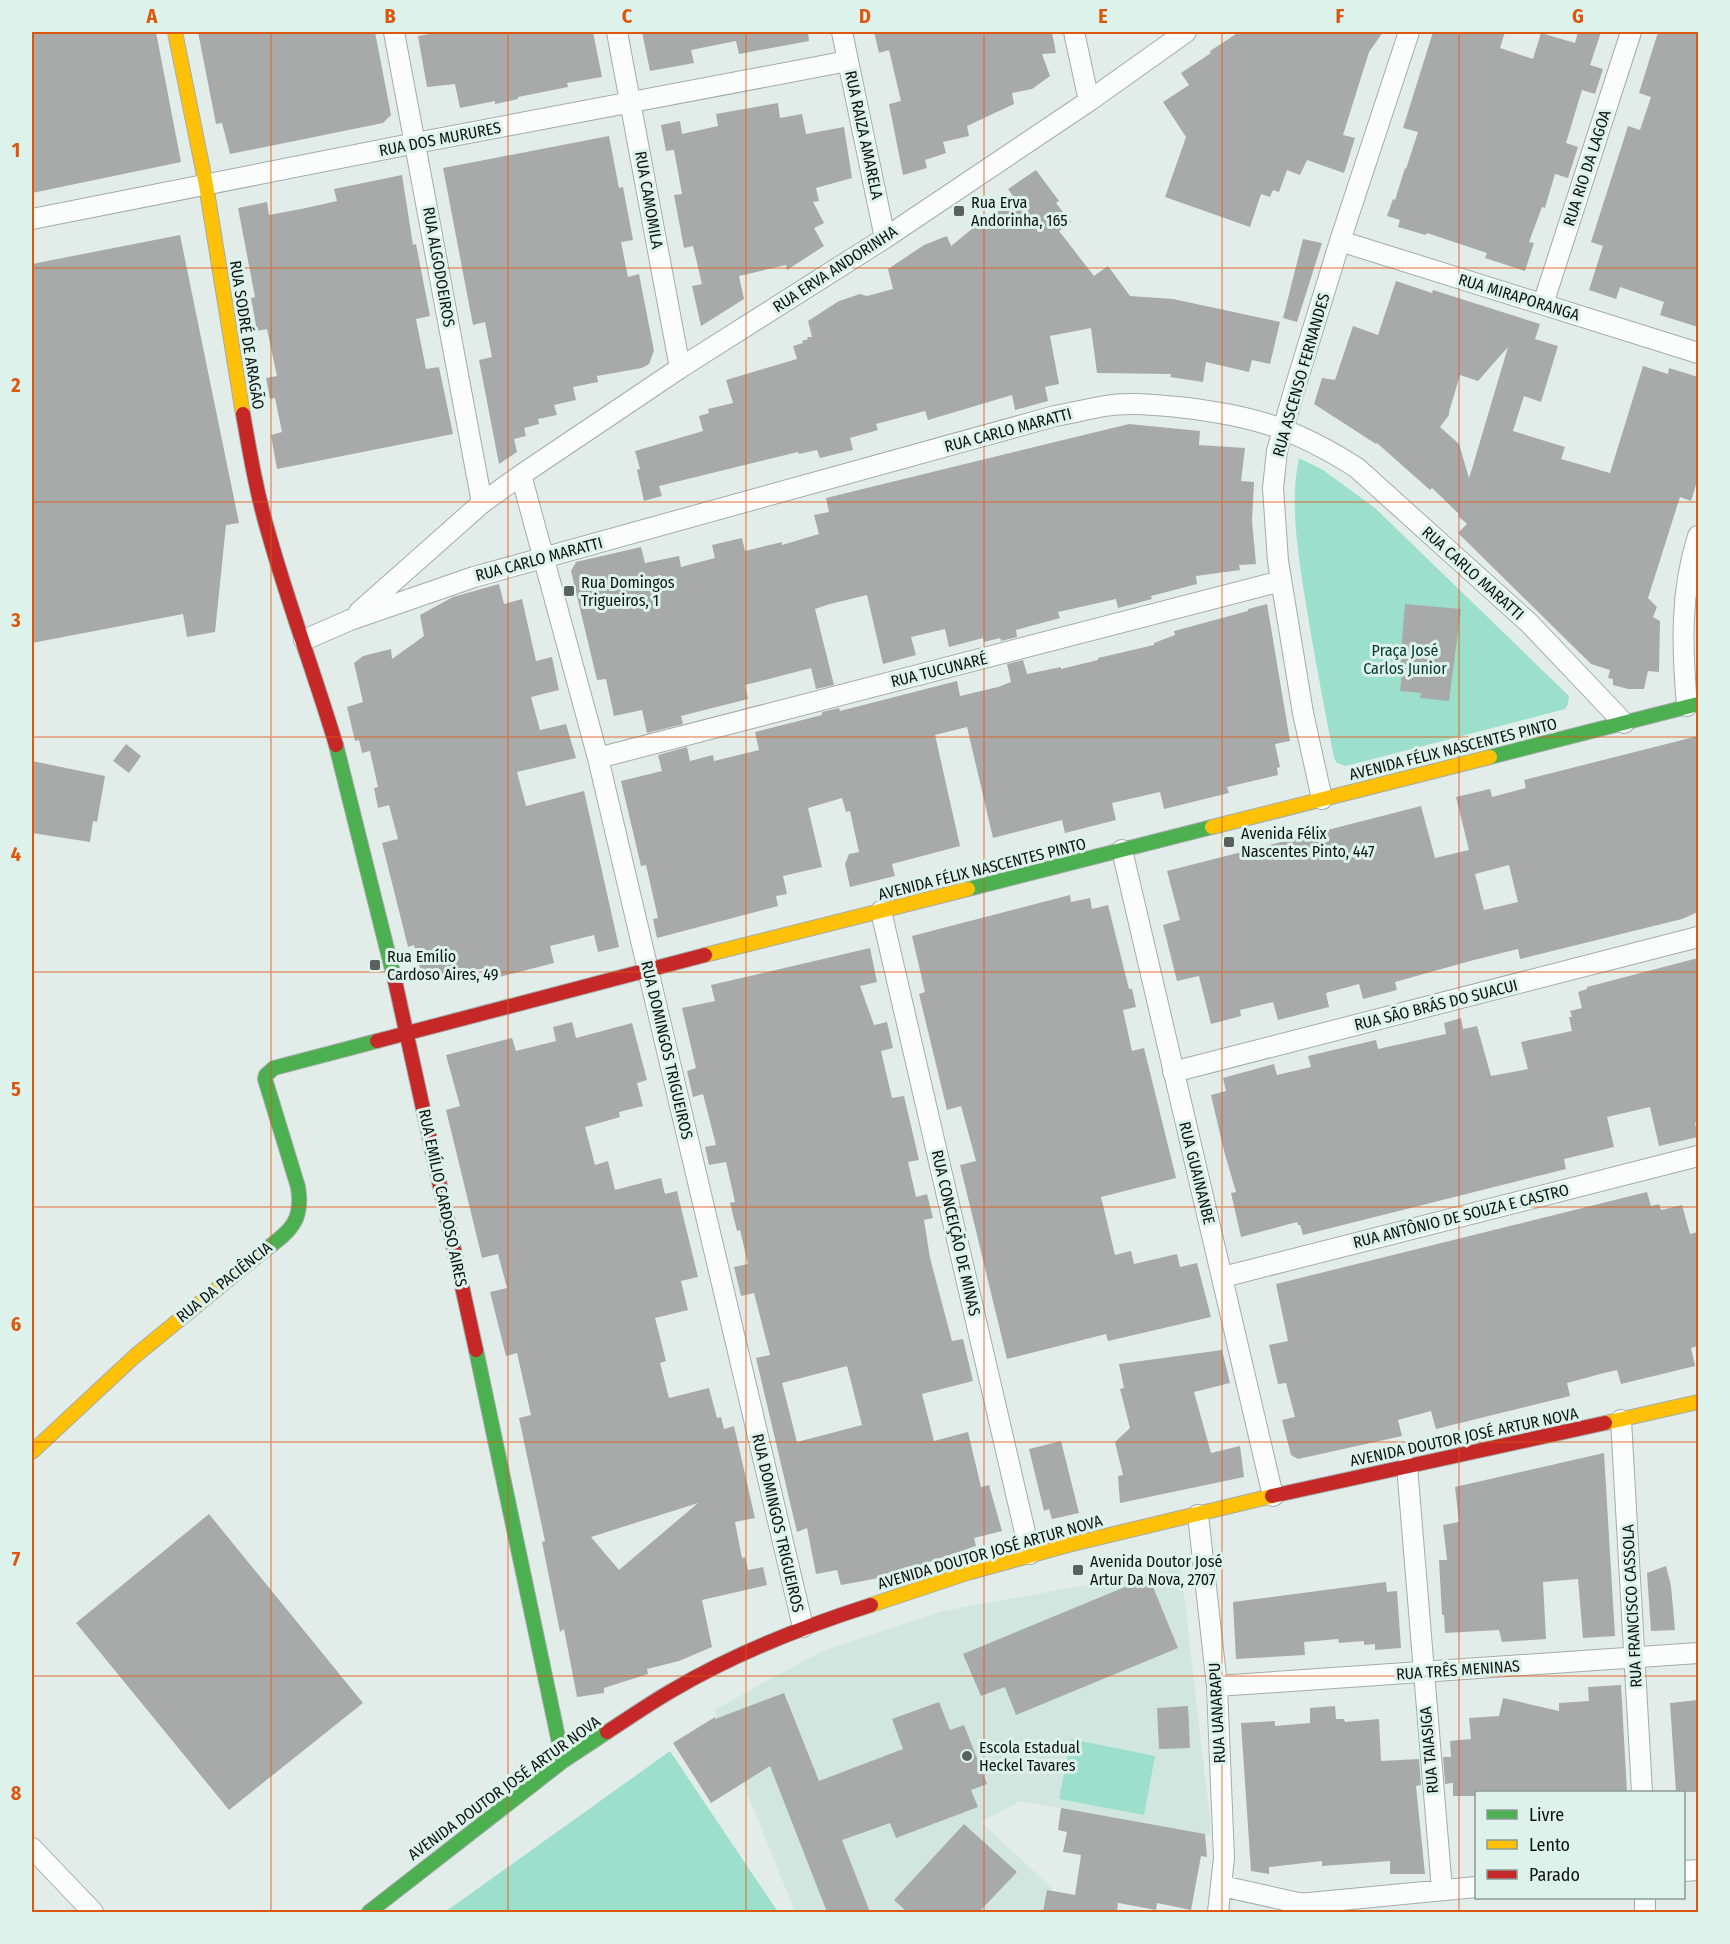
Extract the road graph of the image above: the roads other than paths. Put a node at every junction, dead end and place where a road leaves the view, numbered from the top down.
1 (175, 32) edge
2 (394, 32) edge
3 (617, 32) edge
4 (842, 32) edge
5 (1074, 32) edge
6 (1186, 32) edge
7 (1409, 32) edge
8 (1631, 32) edge
9 (848, 61) junction
10 (631, 101) junction
11 (1089, 101) junction
12 (416, 143) junction
13 (206, 185) junction
14 (32, 219) edge
15 (885, 238) junction
16 (1340, 241) junction
17 (1543, 304) junction
18 (1698, 353) edge
19 (680, 368) junction
20 (1283, 428) junction
21 (521, 475) junction
22 (482, 503) junction
23 (1698, 536) edge
24 (542, 559) junction
25 (1281, 581) junction
26 (350, 620) junction
27 (304, 640) junction
28 (1693, 705) edge
29 (1624, 723) junction
30 (597, 758) junction
31 (1322, 799) junction
32 (1122, 850) junction
33 (881, 911) junction
34 (1698, 937) edge
35 (648, 970) junction
36 (408, 1033) junction
37 (274, 1068) joint
38 (1173, 1072) junction
39 (1698, 1156) edge
40 (1223, 1277) junction
41 (1698, 1402) edge
42 (1621, 1420) junction
43 (32, 1452) edge
44 (1407, 1466) junction
45 (1273, 1496) junction
46 (1198, 1515) junction
47 (1030, 1554) junction
48 (803, 1627) junction
49 (1698, 1653) edge
50 (1636, 1657) junction
51 (1423, 1673) junction
52 (1217, 1686) junction
53 (563, 1761) junction
54 (1642, 1791) edge
55 (32, 1848) edge
56 (1222, 1886) junction
57 (1475, 1887) edge
58 (1442, 1890) junction
59 (1299, 1904) junction
60 (93, 1912) edge
61 (369, 1912) edge
62 (1218, 1912) edge
63 (1347, 1912) edge

1 - 13 street, RUA SODRÉ DE ARAGÃO
2 - 12 street, RUA ALGODOEIROS
3 - 10 street, RUA CAMOMILA
4 - 9 street, RUA RAIZA AMARELA
5 - 11 street
6 - 11 street, RUA ERVA ANDORINHA
7 - 16 street, RUA ASCENSO FERNANDES
8 - 17 street, RUA RIO DA LAGOA
9 - 10 street, RUA DOS MURURES
9 - 15 street, RUA RAIZA AMARELA
10 - 12 street, RUA DOS MURURES
10 - 19 street, RUA CAMOMILA
11 - 15 street, RUA ERVA ANDORINHA
12 - 13 street, RUA DOS MURURES
12 - 22 street, RUA ALGODOEIROS
13 - 14 street, RUA DOS MURURES
13 - 27 street, RUA SODRÉ DE ARAGÃO
15 - 19 street, RUA ERVA ANDORINHA
16 - 17 street, RUA MIRAPORANGA
16 - 20 street, RUA ASCENSO FERNANDES
17 - 18 street, RUA MIRAPORANGA
19 - 21 street, RUA ERVA ANDORINHA
20 - 24 street, RUA CARLO MARATTI
20 - 25 street, RUA ASCENSO FERNANDES
20 - 29 street, RUA CARLO MARATTI
21 - 22 street, RUA ERVA ANDORINHA
21 - 24 street, RUA DOMINGOS TRIGUEIROS
22 - 26 street
23 - 28 street
24 - 26 street, RUA CARLO MARATTI
24 - 30 street, RUA DOMINGOS TRIGUEIROS
25 - 30 street, RUA TUCUNARÉ
25 - 31 street, RUA ASCENSO FERNANDES
26 - 27 street, RUA CARLO MARATTI
27 - 36 street, RUA EMÍLIO CARDOSO AIRES
28 - 29 street, AVENIDA FÉLIX NASCENTES PINTO
29 - 31 street, AVENIDA FÉLIX NASCENTES PINTO
30 - 35 street, RUA DOMINGOS TRIGUEIROS
31 - 32 street, AVENIDA FÉLIX NASCENTES PINTO
32 - 33 street, AVENIDA FÉLIX NASCENTES PINTO
32 - 38 street, RUA GUAINANBE
33 - 35 street, AVENIDA FÉLIX NASCENTES PINTO
33 - 47 street, RUA CONCEIÇÃO DE MINAS
34 - 38 street, RUA SÃO BRÁS DO SUACUI
35 - 36 street, AVENIDA FÉLIX NASCENTES PINTO
35 - 48 street, RUA DOMINGOS TRIGUEIROS
36 - 37 street, AVENIDA FÉLIX NASCENTES PINTO
36 - 53 street, RUA EMÍLIO CARDOSO AIRES
37 - 43 street, RUA DA PACIÊNCIA
38 - 40 street, RUA GUAINANBE
39 - 40 street, RUA ANTÔNIO DE SOUZA E CASTRO
40 - 45 street, RUA GUAINANBE
41 - 42 street, AVENIDA DOUTOR JOSÉ ARTUR NOVA
42 - 44 street, AVENIDA DOUTOR JOSÉ ARTUR NOVA
42 - 50 street, RUA FRANCISCO CASSOLA
44 - 45 street, AVENIDA DOUTOR JOSÉ ARTUR NOVA
44 - 51 street, RUA TAIASIGA
45 - 46 street, AVENIDA DOUTOR JOSÉ ARTUR NOVA
46 - 47 street, AVENIDA DOUTOR JOSÉ ARTUR NOVA
46 - 52 street, RUA UANARAPU
47 - 48 street, AVENIDA DOUTOR JOSÉ ARTUR NOVA
48 - 53 street, AVENIDA DOUTOR JOSÉ ARTUR NOVA
49 - 50 street, RUA TRÊS MENINAS
50 - 51 street, RUA TRÊS MENINAS
50 - 54 street, RUA FRANCISCO CASSOLA
51 - 52 street, RUA TRÊS MENINAS
51 - 58 street, RUA TAIASIGA
52 - 56 street, RUA UANARAPU
53 - 61 street, AVENIDA DOUTOR JOSÉ ARTUR NOVA
55 - 60 street
56 - 59 street
56 - 62 street, RUA UANARAPU
57 - 58 street
58 - 59 street
59 - 63 street

